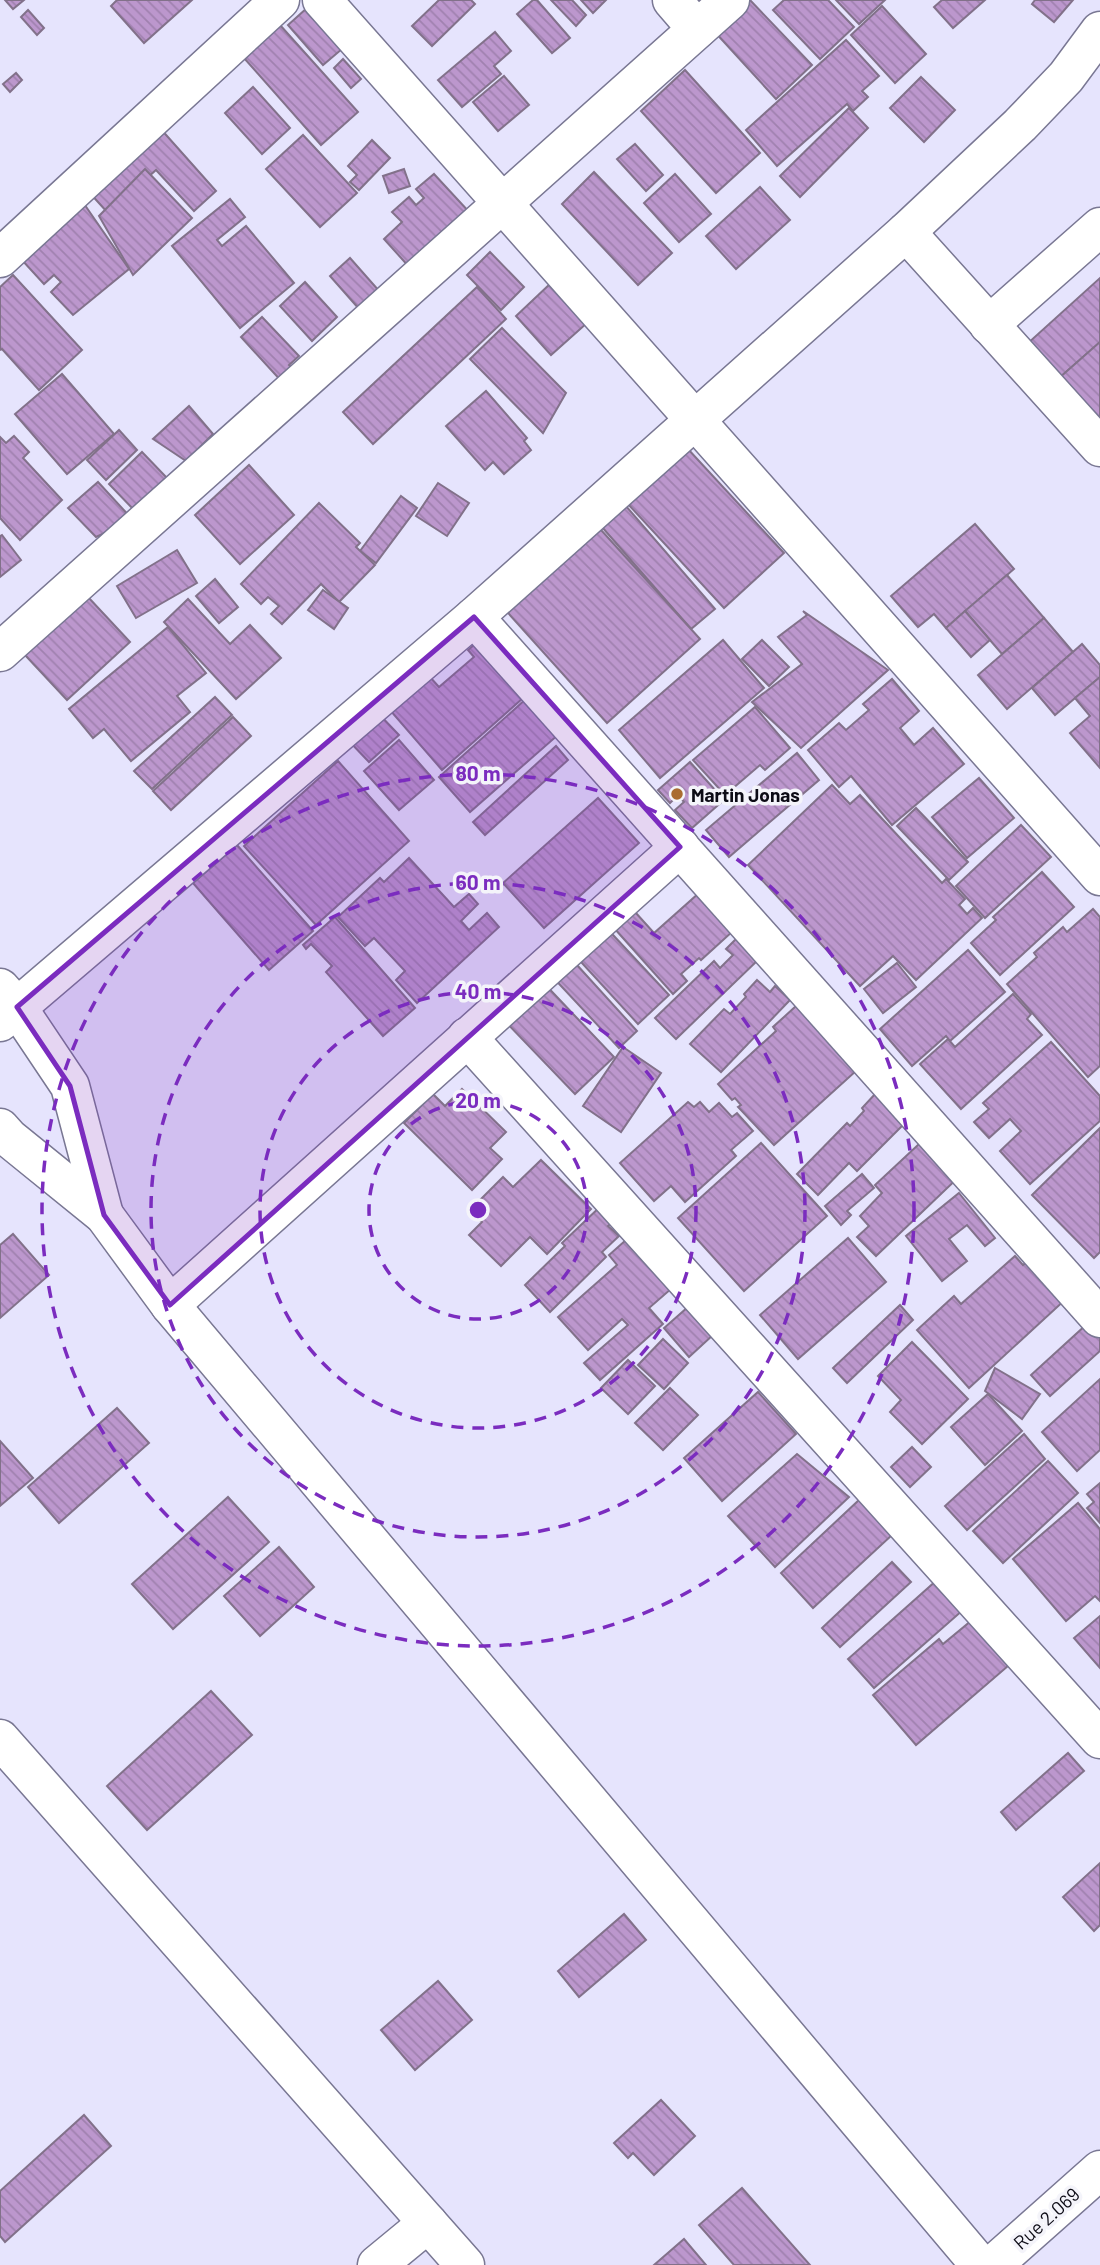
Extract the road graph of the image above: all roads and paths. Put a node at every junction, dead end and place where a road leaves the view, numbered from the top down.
1 (281, 0) edge
2 (322, 0) edge
3 (671, 0) edge
4 (730, 0) edge
5 (697, 29) junction
6 (1100, 31) edge
7 (503, 204) junction
8 (1100, 227) edge
9 (906, 232) junction
10 (0, 258) edge
11 (989, 325) junction
12 (695, 420) junction
13 (1100, 447) edge
14 (474, 617) junction
15 (0, 652) edge
16 (680, 847) junction
17 (1100, 876) edge
18 (6, 1006) edge
19 (467, 1037) junction
20 (0, 1128) edge
21 (104, 1214) junction
22 (170, 1305) junction
23 (1100, 1318) edge
24 (0, 1739) edge
25 (1100, 1739) edge
26 (1100, 2170) edge
27 (428, 2223) junction
28 (377, 2265) edge
29 (466, 2265) edge
30 (980, 2265) edge
31 (993, 2265) edge

1 - 10 street
2 - 7 street
3 - 5 street
4 - 5 street
5 - 7 street
6 - 9 street
7 - 12 street
7 - 15 street
8 - 11 street
9 - 11 street
9 - 12 street
11 - 13 street
12 - 14 street
12 - 17 street
14 - 16 street
14 - 18 street
16 - 19 street
16 - 23 street
18 - 21 street
19 - 22 street
19 - 25 street
20 - 21 street
21 - 22 street
22 - 30 street
24 - 27 street
26 - 31 street, Rue 2.069
27 - 28 street
27 - 29 street

